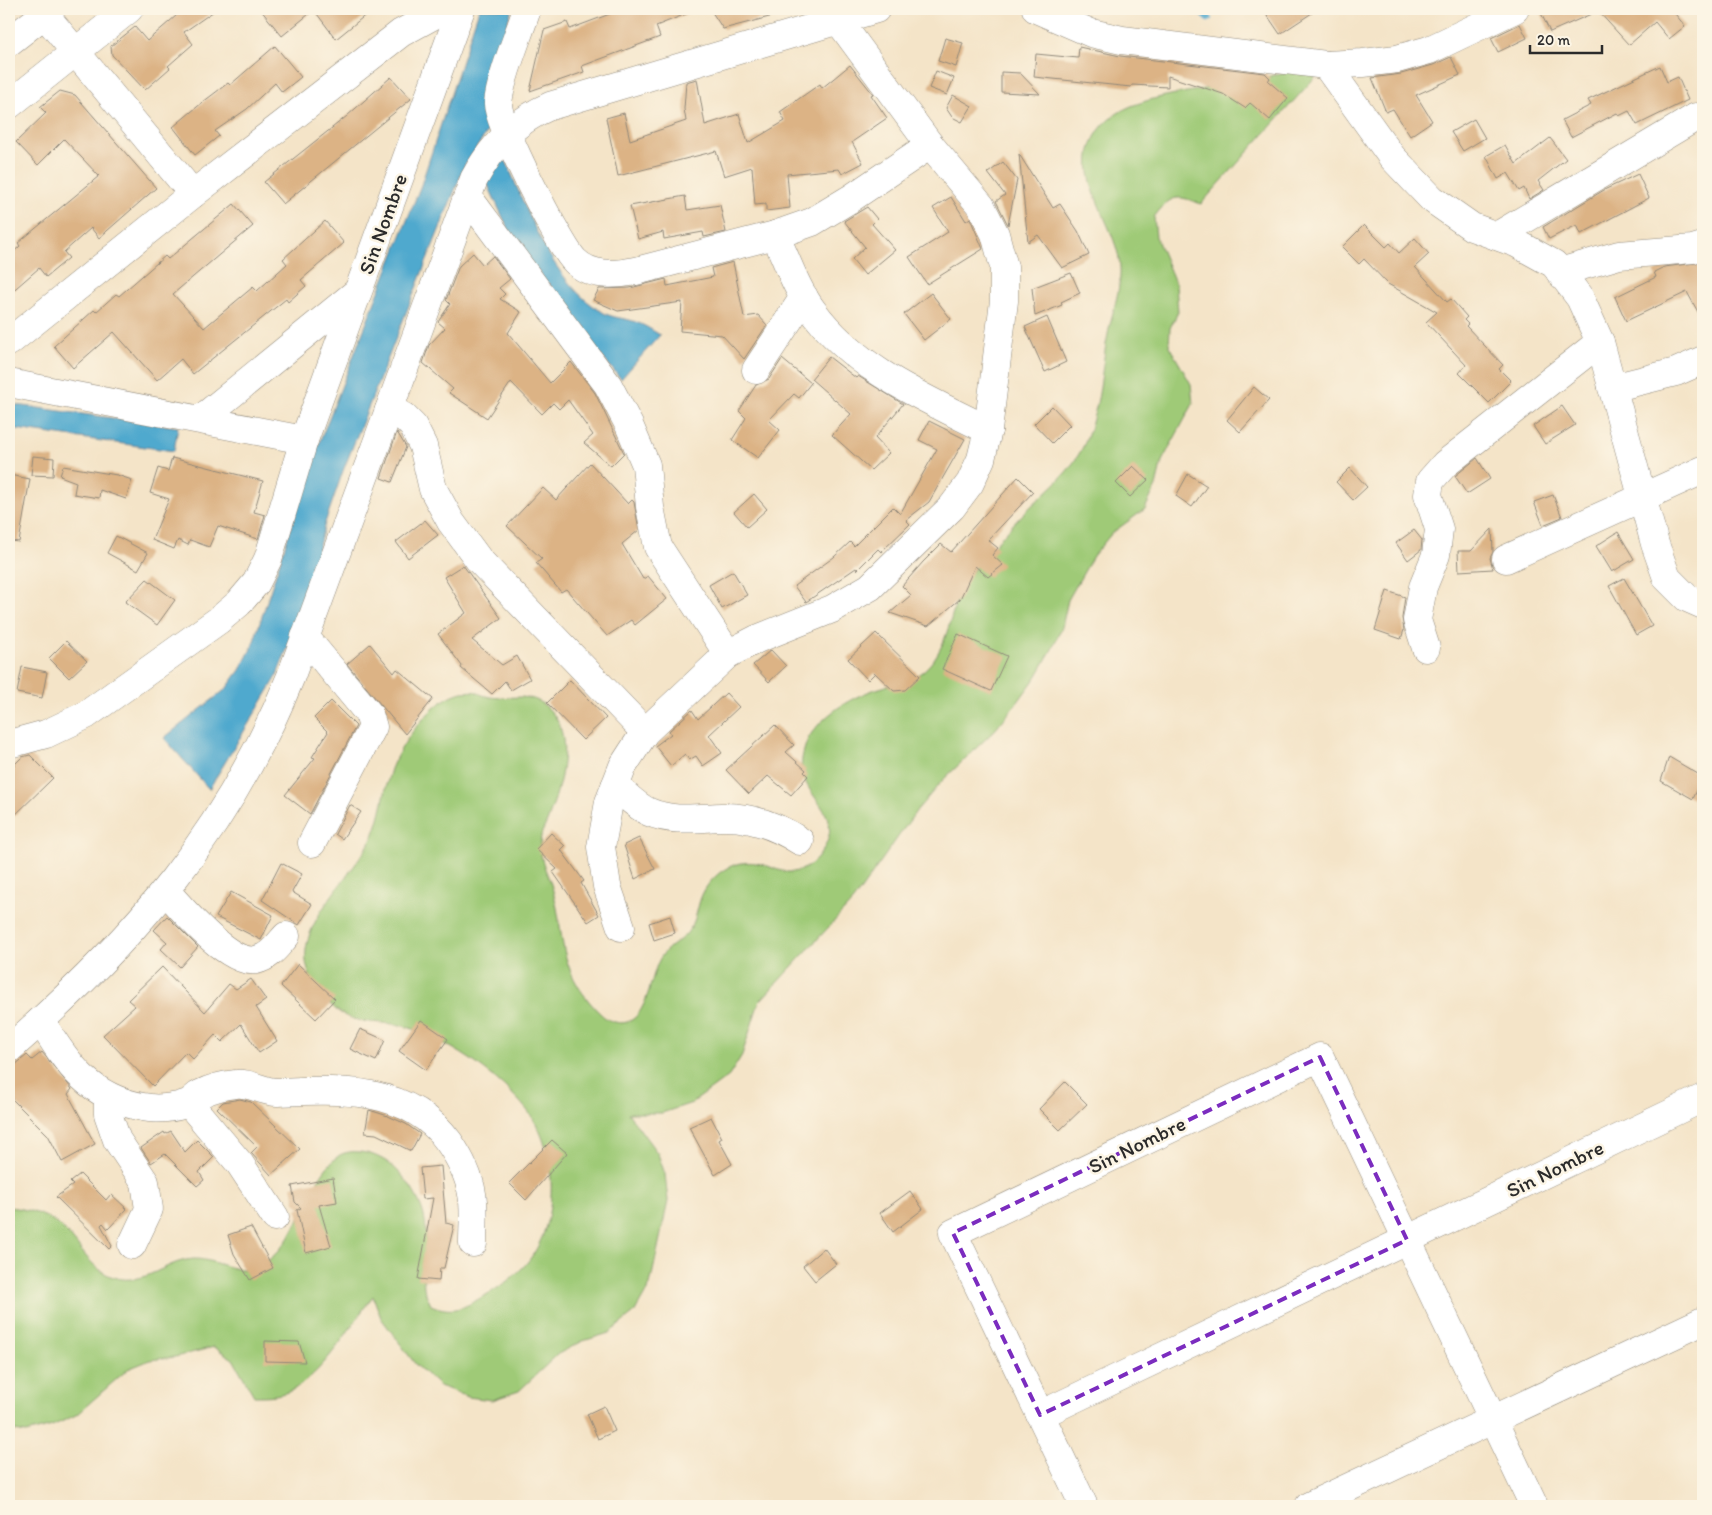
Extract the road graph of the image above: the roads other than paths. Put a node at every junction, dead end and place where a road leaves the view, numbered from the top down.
1 (129, 9) edge
2 (451, 9) edge
3 (461, 9) edge
4 (527, 9) edge
5 (876, 9) edge
6 (1036, 9) edge
7 (1515, 9) edge
8 (45, 10) edge
9 (838, 20) junction
10 (9, 42) edge
11 (75, 51) junction
12 (1326, 65) junction
13 (9, 105) edge
14 (1696, 118) dead end
15 (507, 133) junction
16 (930, 145) junction
17 (193, 194) junction
18 (468, 197) junction
19 (775, 235) junction
20 (1497, 236) junction
21 (1703, 246) edge
22 (1560, 272) junction
23 (358, 291) junction
24 (804, 297) junction
25 (9, 342) edge
26 (1600, 342) junction
27 (1703, 360) edge
28 (756, 370) dead end
29 (9, 382) edge
30 (1612, 388) junction
31 (389, 410) junction
32 (201, 419) junction
33 (988, 430) junction
34 (304, 440) junction
35 (1703, 470) edge
36 (1642, 497) junction
37 (1506, 559) dead end
38 (1703, 605) edge
39 (305, 637) junction
40 (1426, 648) dead end
41 (728, 654) junction
42 (645, 732) junction
43 (9, 744) edge
44 (615, 786) junction
45 (800, 841) dead end
46 (312, 843) dead end
47 (166, 891) junction
48 (622, 928) dead end
49 (286, 936) dead end
50 (41, 1021) junction
51 (9, 1048) edge
52 (108, 1096) junction
53 (1703, 1098) edge
54 (189, 1103) junction
55 (275, 1216) dead end
56 (1407, 1240) junction
57 (473, 1243) dead end
58 (132, 1245) dead end
59 (1703, 1321) edge
60 (1040, 1415) junction
61 (1493, 1420) junction
62 (1084, 1506) edge
63 (1309, 1506) edge
64 (1534, 1506) edge

1 - 11 street
2 - 17 street
3 - 23 street, Sin Nombre
4 - 15 street
5 - 9 street
6 - 12 street
7 - 12 street
8 - 10 street
8 - 11 street
9 - 15 street
9 - 16 street
11 - 13 street
11 - 17 street
12 - 20 street
14 - 20 street
15 - 18 street
15 - 19 street
16 - 19 street
16 - 33 street
17 - 25 street
18 - 31 street
18 - 41 street
19 - 24 street
20 - 22 street
21 - 22 street
22 - 26 street
23 - 32 street
23 - 34 street, Sin Nombre
24 - 28 street
24 - 33 street
26 - 30 street
26 - 40 street
27 - 30 street
29 - 32 street
30 - 36 street
31 - 39 street
31 - 42 street
32 - 34 street
33 - 41 street
34 - 43 street, Sin Nombre
35 - 36 street
36 - 37 street
36 - 38 street
39 - 46 street
39 - 47 street
41 - 42 street
42 - 44 street
44 - 45 street
44 - 48 street
47 - 49 street
47 - 50 street
50 - 51 street
50 - 52 street
52 - 54 street
52 - 58 street
53 - 56 street, Sin Nombre
54 - 55 street
54 - 57 street
56 - 60 street, Sin Nombre
56 - 60 street, Sin Nombre
56 - 61 street, Sin Nombre
59 - 61 street
60 - 62 street, Sin Nombre
61 - 63 street
61 - 64 street, Sin Nombre

